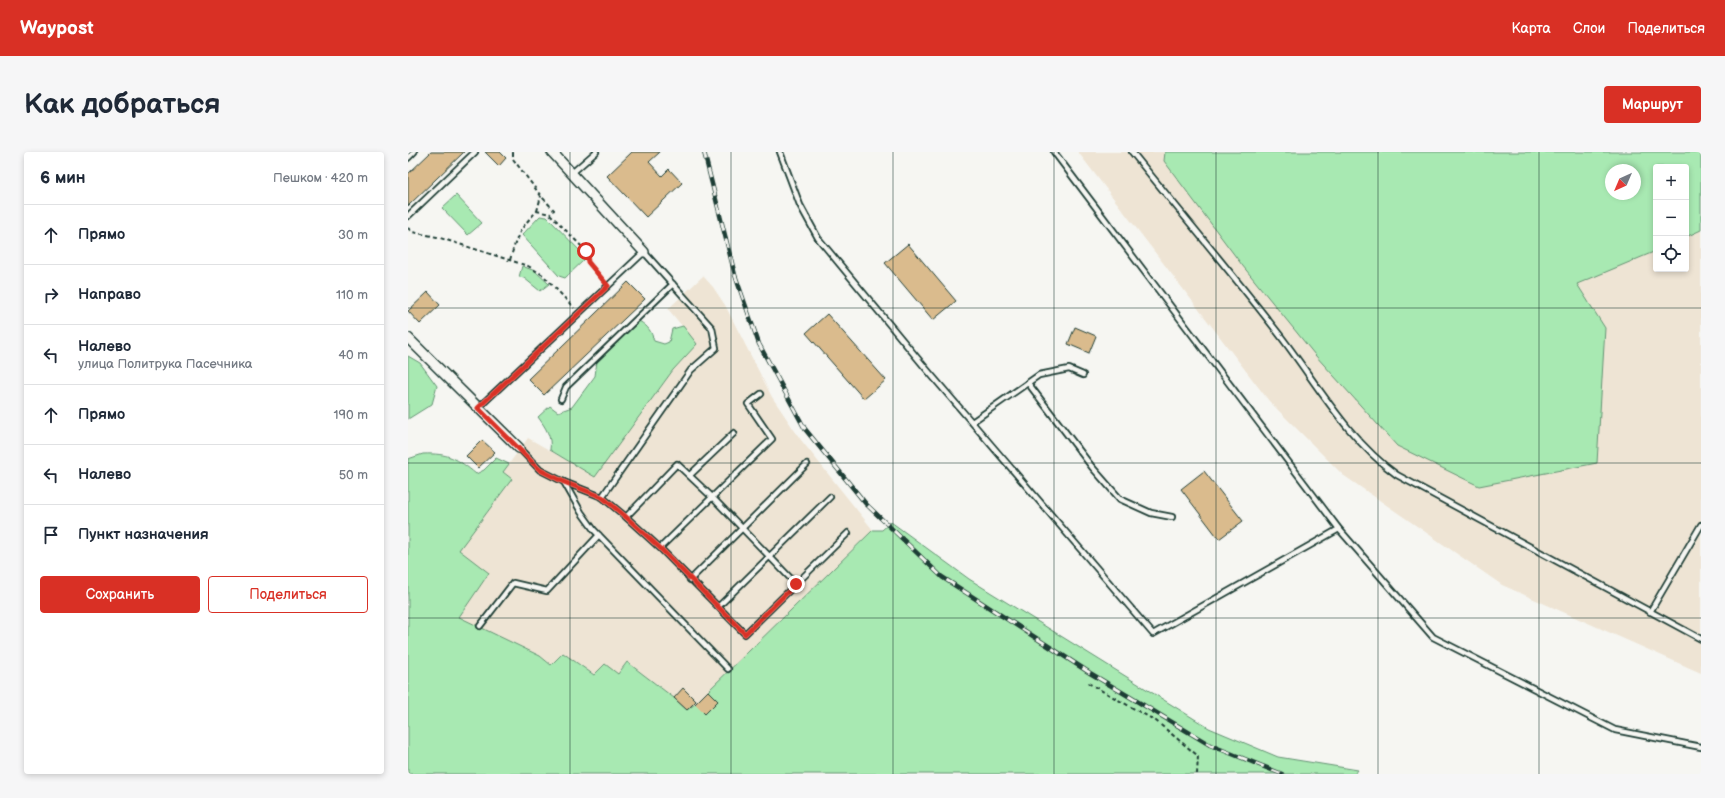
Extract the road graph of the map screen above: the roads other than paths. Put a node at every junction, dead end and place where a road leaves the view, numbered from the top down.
1 (414, 152) edge
2 (475, 152) edge
3 (552, 152) edge
4 (596, 152) edge
5 (780, 152) edge
6 (1054, 152) edge
7 (1132, 152) edge
8 (408, 158) edge
9 (572, 173) junction
10 (408, 216) edge
11 (644, 252) junction
12 (673, 284) junction
13 (408, 338) edge
14 (1083, 375) dead end
15 (1028, 383) junction
16 (761, 394) dead end
17 (561, 399) dead end
18 (478, 408) junction
19 (972, 422) junction
20 (734, 433) dead end
21 (519, 448) joint
22 (807, 464) dead end
23 (690, 475) junction
24 (564, 482) junction
25 (602, 497) junction
26 (712, 497) junction
27 (830, 497) dead end
28 (1172, 516) dead end
29 (626, 517) junction
30 (1701, 525) edge
31 (742, 529) junction
32 (1339, 529) junction
33 (848, 533) dead end
34 (599, 536) junction
35 (660, 548) junction
36 (769, 557) junction
37 (690, 580) junction
38 (796, 584) junction
39 (718, 607) junction
40 (1650, 612) junction
41 (480, 626) dead end
42 (1701, 640) edge
43 (728, 669) dead end
44 (1701, 747) edge

1 - 8 lane
2 - 10 lane
3 - 9 street
4 - 9 lane
5 - 19 lane
6 - 32 lane
7 - 40 lane
9 - 11 street
11 - 12 lane
11 - 18 lane
12 - 17 lane
12 - 25 lane
13 - 18 street
14 - 15 lane
15 - 19 lane
15 - 28 lane
16 - 26 lane
18 - 21 street
19 - 32 lane
20 - 23 lane
21 - 24 lane
22 - 31 lane
23 - 26 lane
23 - 29 lane
24 - 25 lane
24 - 34 lane
25 - 29 lane
26 - 31 lane
26 - 35 lane
27 - 36 lane
29 - 35 lane
30 - 40 lane
31 - 36 lane
31 - 37 lane
32 - 44 lane
33 - 38 lane
34 - 41 lane
34 - 43 lane
35 - 37 lane
36 - 38 lane
36 - 39 lane
37 - 39 lane
38 - 39 lane
40 - 42 lane

